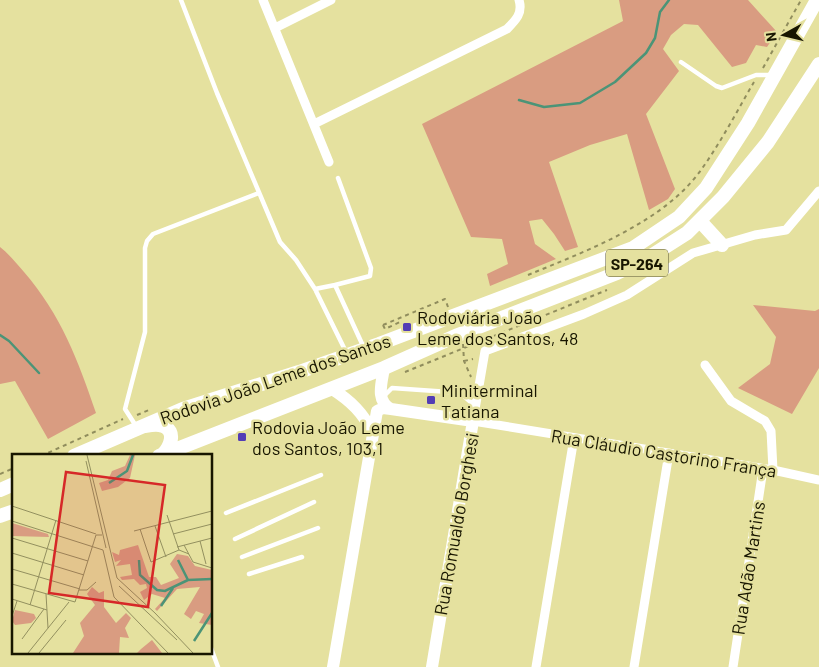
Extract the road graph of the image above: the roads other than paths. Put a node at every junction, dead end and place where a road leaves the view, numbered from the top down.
1 (180, 0) edge
2 (263, 0) edge
3 (330, 0) edge
4 (519, 0) edge
5 (812, 2) edge
6 (274, 28) junction
7 (681, 62) dead end
8 (819, 64) edge
9 (775, 74) junction
10 (314, 124) junction
11 (329, 162) dead end
12 (338, 178) dead end
13 (819, 191) edge
14 (259, 193) junction
15 (700, 221) junction
16 (722, 245) junction
17 (335, 285) junction
18 (315, 289) junction
19 (365, 349) junction
20 (348, 355) junction
21 (705, 365) dead end
22 (384, 368) junction
23 (332, 389) junction
24 (380, 401) junction
25 (476, 406) junction
26 (473, 421) junction
27 (133, 423) junction
28 (373, 433) junction
29 (574, 438) junction
30 (669, 453) junction
31 (78, 454) edge
32 (162, 454) edge
33 (164, 454) edge
34 (763, 469) junction
35 (773, 470) junction
36 (321, 475) dead end
37 (819, 480) edge
38 (12, 485) edge
39 (0, 490) edge
40 (314, 502) dead end
41 (12, 512) edge
42 (226, 513) dead end
43 (0, 516) edge
44 (318, 528) dead end
45 (235, 539) dead end
46 (242, 557) dead end
47 (302, 557) dead end
48 (249, 574) dead end
49 (212, 651) edge
50 (218, 667) edge
51 (333, 667) edge
52 (432, 667) edge
53 (536, 667) edge
54 (634, 667) edge
55 (733, 667) edge

1 - 14 lane
2 - 6 street
3 - 6 street
4 - 10 street
5 - 9 main road, Rodovia João Leme dos Santos / SP-264
6 - 10 street
7 - 9 lane
8 - 15 main road, Rodovia João Leme dos Santos / SP-264
9 - 19 main road, Rodovia João Leme dos Santos / SP-264
10 - 11 street
12 - 17 lane
13 - 16 street
14 - 18 lane
14 - 27 lane
15 - 16 main road
15 - 22 main road, Rodovia João Leme dos Santos / SP-264
16 - 25 street, Rua Romualdo Borghesi
17 - 18 lane
17 - 19 lane
18 - 20 lane
19 - 20 main road, Rodovia João Leme dos Santos / SP-264
20 - 27 main road, Rodovia João Leme dos Santos / SP-264
21 - 35 street
22 - 23 main road, Rodovia João Leme dos Santos / SP-264
22 - 24 street
23 - 28 street
23 - 33 main road, Rodovia João Leme dos Santos / SP-264
24 - 25 lane
24 - 26 street, Rua Cláudio Castorino França
24 - 28 street
25 - 26 street, Rua Romualdo Borghesi
26 - 29 street, Rua Cláudio Castorino França
26 - 52 street, Rua Romualdo Borghesi
27 - 31 main road, Rodovia João Leme dos Santos / SP-264
27 - 32 main road
28 - 51 street
29 - 30 street, Rua Cláudio Castorino França
29 - 53 street
30 - 34 street, Rua Cláudio Castorino França
30 - 54 street
34 - 35 street, Rua Cláudio Castorino França
34 - 55 street, Rua Adão Martins
35 - 37 street, Rua Cláudio Castorino França
36 - 42 lane
38 - 39 main road
40 - 45 lane
41 - 43 main road
44 - 46 lane
47 - 48 lane
49 - 50 lane

